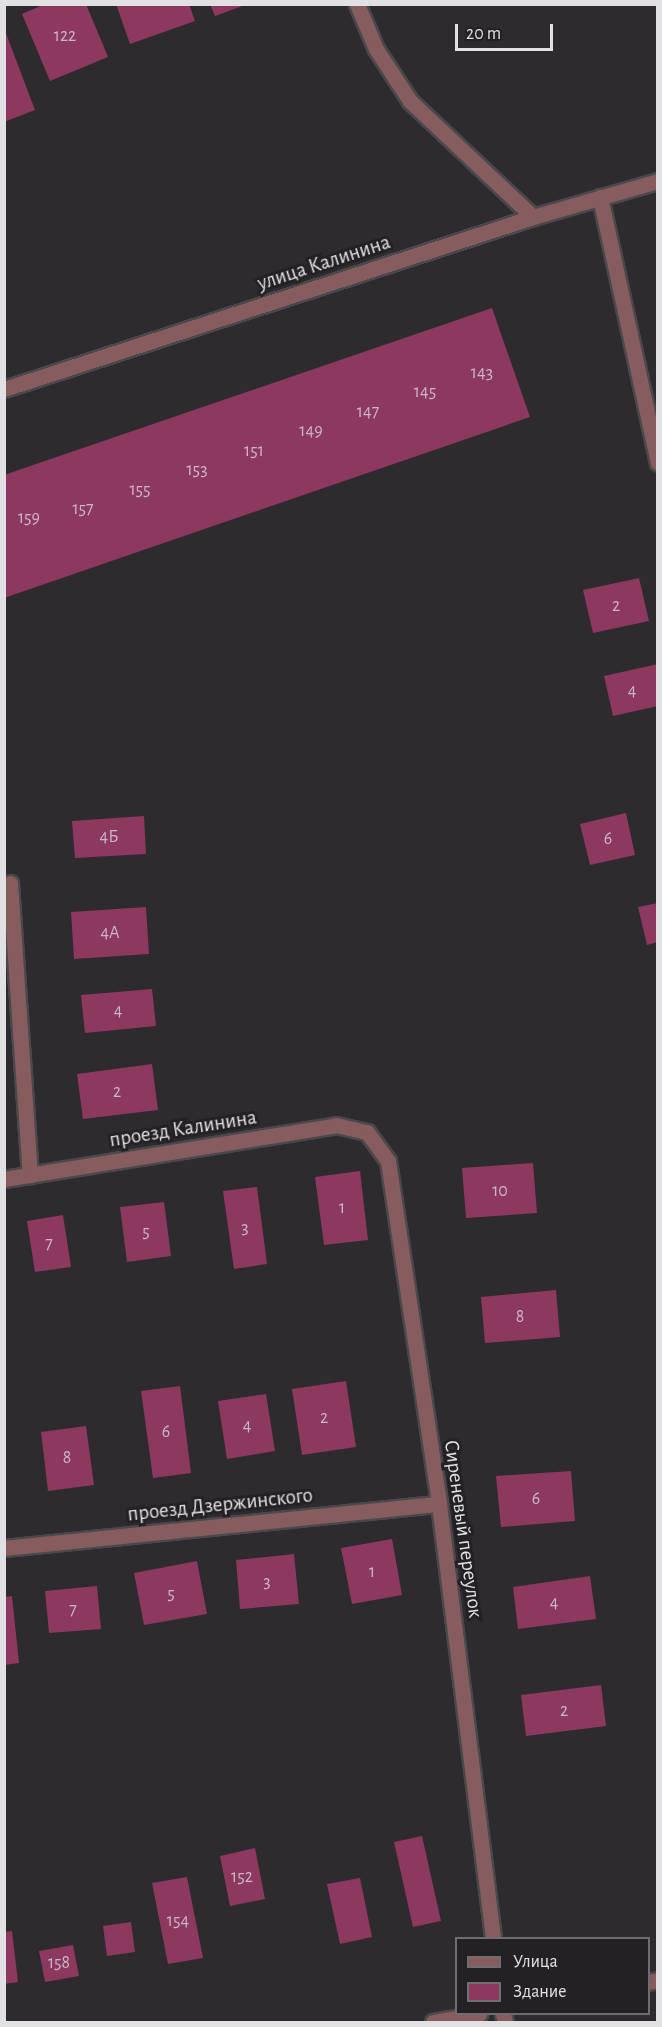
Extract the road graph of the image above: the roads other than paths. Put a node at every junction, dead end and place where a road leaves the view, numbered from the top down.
1 (357, 4) edge
2 (657, 181) edge
3 (600, 197) junction
4 (533, 217) junction
5 (4, 389) edge
6 (657, 463) edge
7 (10, 883) dead end
8 (367, 1132) joint
9 (30, 1175) junction
10 (4, 1179) edge
11 (439, 1504) junction
12 (4, 1548) edge
13 (494, 1937) edge
14 (470, 2015) edge
15 (433, 2022) edge

1 - 4 street
2 - 3 street, улица Калинина
3 - 4 street, улица Калинина
3 - 6 street
4 - 5 street, улица Калинина
7 - 9 street
8 - 9 street, проезд Калинина
8 - 11 street, Сиреневый переулок
9 - 10 street, проезд Калинина
11 - 12 street, проезд Дзержинского
11 - 13 street, Сиреневый переулок
14 - 15 street

